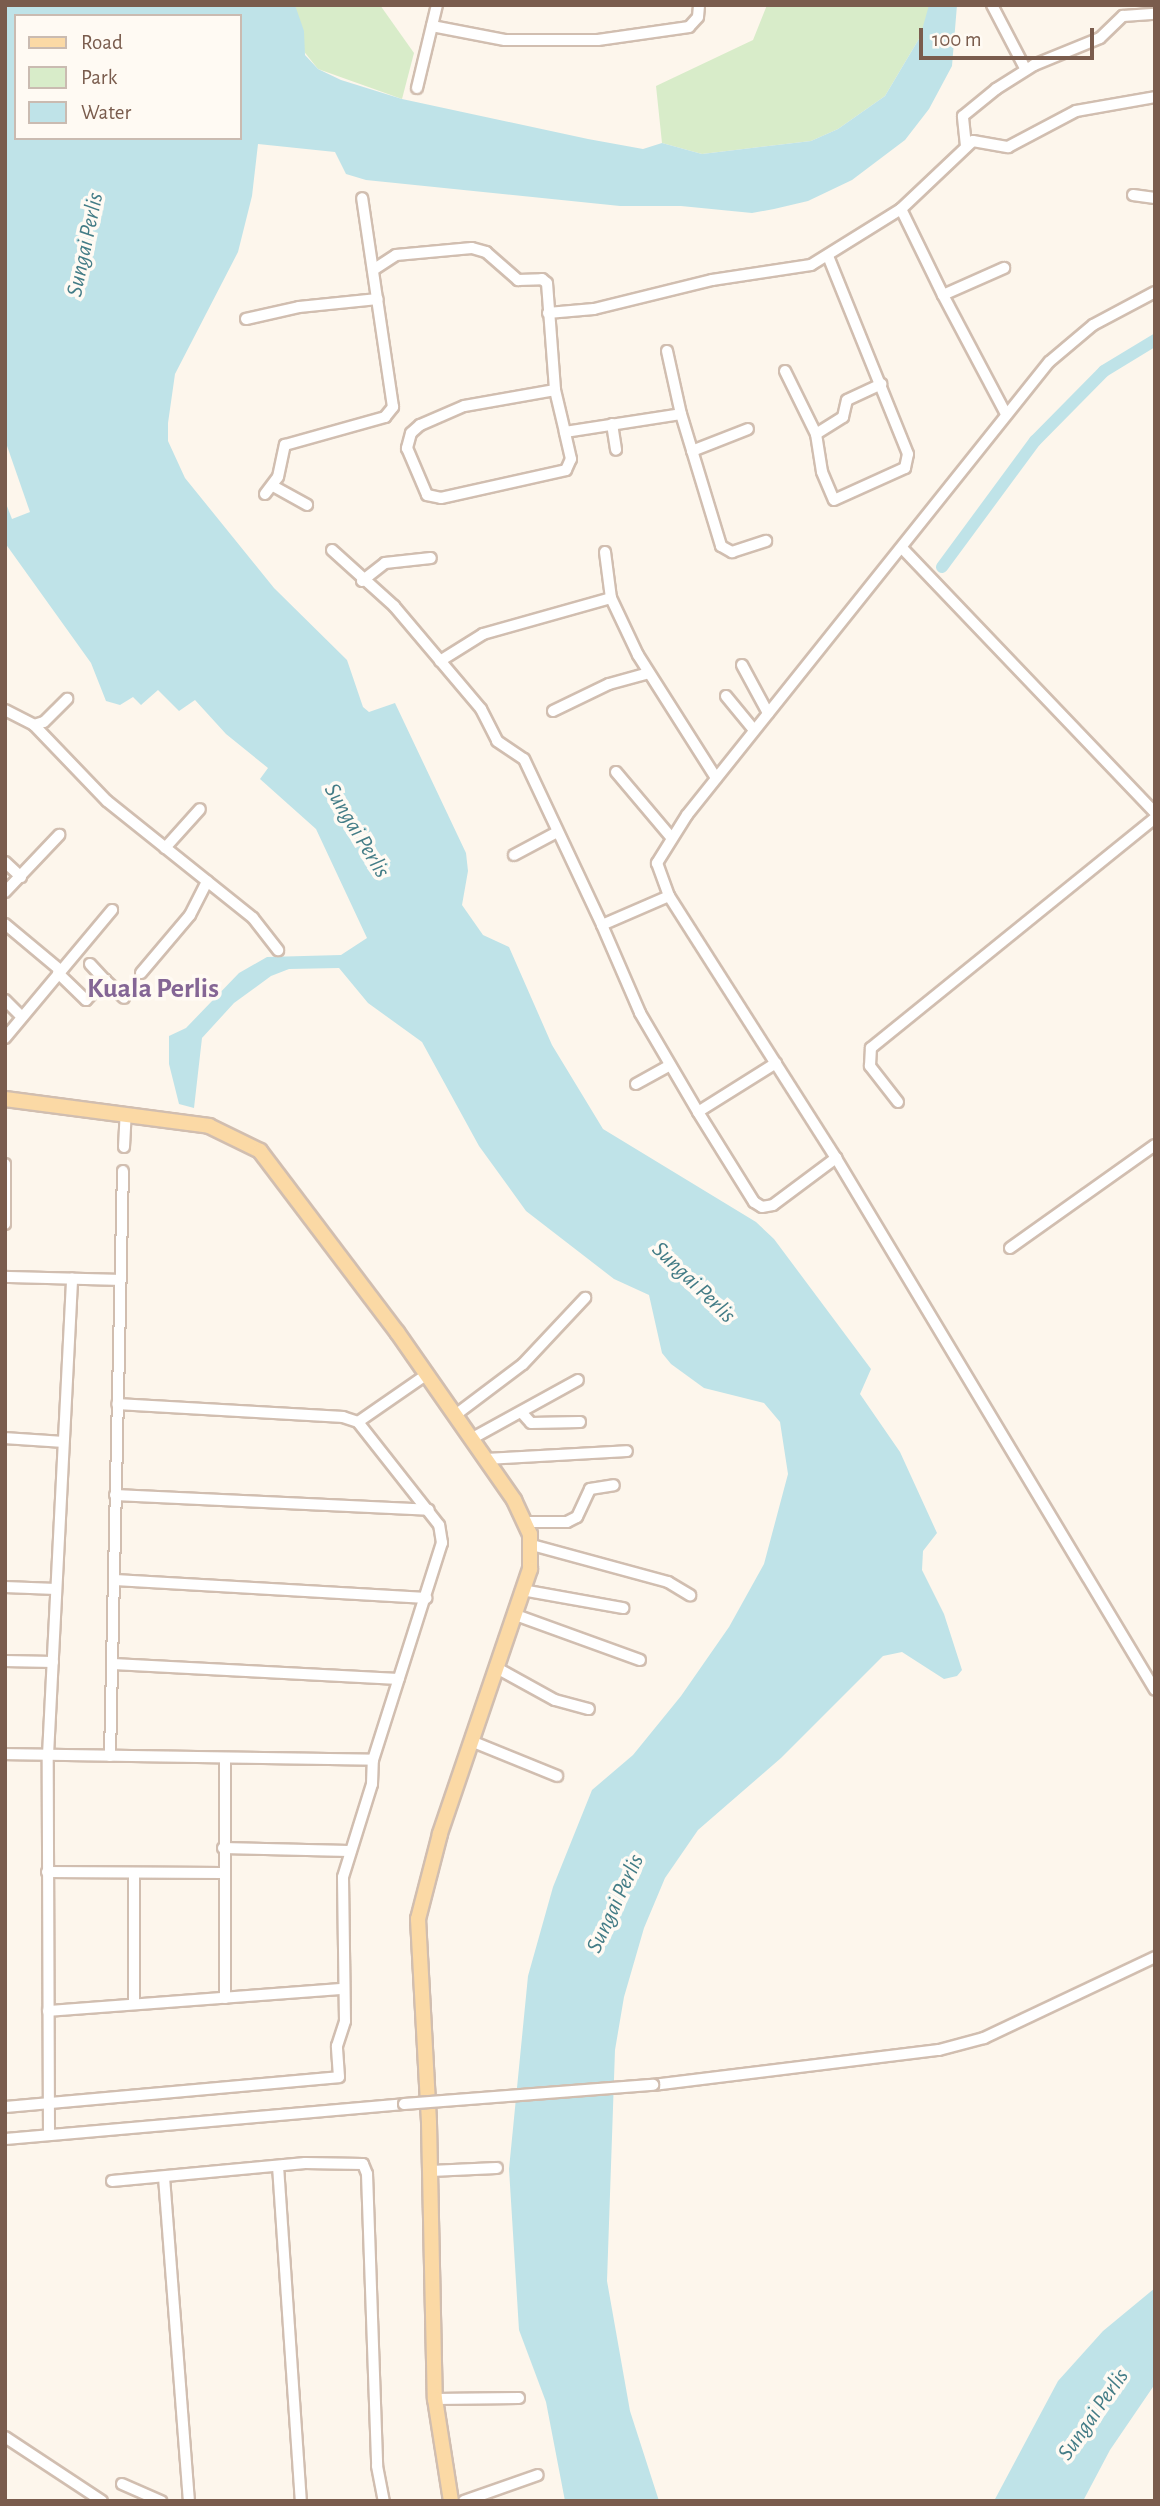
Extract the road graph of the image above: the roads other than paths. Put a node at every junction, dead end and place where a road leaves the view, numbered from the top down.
1 (437, 5) edge
2 (699, 5) edge
3 (992, 5) edge
4 (1155, 14) edge
5 (432, 26) junction
6 (1026, 70) junction
7 (417, 88) dead end
8 (1155, 97) edge
9 (966, 146) junction
10 (1133, 195) dead end
11 (362, 198) dead end
12 (1155, 198) edge
13 (901, 209) junction
14 (828, 256) junction
15 (1004, 268) dead end
16 (373, 270) junction
17 (1155, 292) edge
18 (943, 295) junction
19 (378, 299) junction
20 (548, 313) junction
21 (246, 319) dead end
22 (667, 351) dead end
23 (785, 371) dead end
24 (882, 384) junction
25 (555, 390) junction
26 (681, 414) junction
27 (1006, 414) junction
28 (612, 424) junction
29 (748, 429) dead end
30 (565, 432) junction
31 (816, 434) junction
32 (616, 450) dead end
33 (692, 451) junction
34 (307, 505) dead end
35 (766, 541) dead end
36 (903, 549) junction
37 (332, 550) dead end
38 (605, 552) dead end
39 (431, 558) dead end
40 (362, 581) junction
41 (611, 598) junction
42 (440, 661) junction
43 (742, 665) dead end
44 (649, 673) junction
45 (726, 696) dead end
46 (66, 699) dead end
47 (5, 710) edge
48 (553, 711) dead end
49 (768, 713) junction
50 (34, 725) junction
51 (754, 730) junction
52 (616, 772) dead end
53 (716, 778) junction
54 (200, 809) dead end
55 (1155, 816) edge
56 (557, 832) junction
57 (59, 835) dead end
58 (671, 837) junction
59 (165, 848) junction
60 (514, 855) dead end
61 (5, 862) edge
62 (21, 877) junction
63 (207, 881) junction
64 (5, 892) edge
65 (669, 895) junction
66 (112, 910) dead end
67 (5, 924) edge
68 (602, 925) junction
69 (278, 950) dead end
70 (90, 964) dead end
71 (59, 972) junction
72 (141, 973) dead end
73 (105, 980) junction
74 (124, 998) dead end
75 (5, 1000) edge
76 (22, 1017) junction
77 (5, 1038) edge
78 (776, 1063) junction
79 (668, 1066) junction
80 (636, 1084) dead end
81 (5, 1099) edge
82 (898, 1102) dead end
83 (698, 1112) junction
84 (126, 1114) junction
85 (1155, 1145) edge
86 (124, 1147) dead end
87 (836, 1158) junction
88 (5, 1164) edge
89 (123, 1171) dead end
90 (5, 1224) edge
91 (1010, 1248) dead end
92 (5, 1277) edge
93 (72, 1279) junction
94 (118, 1280) junction
95 (585, 1298) dead end
96 (426, 1375) junction
97 (578, 1380) dead end
98 (117, 1404) junction
99 (522, 1413) junction
100 (454, 1416) junction
101 (358, 1422) junction
102 (580, 1422) dead end
103 (5, 1438) edge
104 (471, 1438) junction
105 (63, 1442) junction
106 (627, 1451) dead end
107 (486, 1459) junction
108 (614, 1485) dead end
109 (115, 1495) junction
110 (429, 1510) junction
111 (524, 1522) junction
112 (532, 1545) junction
113 (115, 1580) junction
114 (5, 1587) edge
115 (57, 1589) junction
116 (522, 1590) junction
117 (690, 1595) dead end
118 (426, 1598) junction
119 (623, 1608) dead end
120 (513, 1614) junction
121 (640, 1660) dead end
122 (5, 1661) edge
123 (53, 1662) junction
124 (113, 1664) junction
125 (495, 1667) junction
126 (399, 1679) junction
127 (1155, 1690) edge
128 (589, 1709) dead end
129 (471, 1741) junction
130 (5, 1754) edge
131 (48, 1755) junction
132 (110, 1756) junction
133 (225, 1758) junction
134 (373, 1760) junction
135 (557, 1776) dead end
136 (223, 1848) junction
137 (349, 1851) junction
138 (47, 1872) junction
139 (135, 1872) junction
140 (222, 1873) junction
141 (1155, 1957) edge
142 (342, 1989) junction
143 (225, 1998) junction
144 (134, 2004) junction
145 (48, 2011) junction
146 (47, 2103) junction
147 (5, 2107) edge
148 (49, 2134) junction
149 (5, 2139) edge
150 (278, 2166) junction
151 (497, 2168) dead end
152 (430, 2171) junction
153 (164, 2177) junction
154 (112, 2181) dead end
155 (519, 2398) dead end
156 (435, 2399) junction
157 (5, 2437) edge
158 (538, 2475) dead end
159 (121, 2484) dead end
160 (102, 2501) edge
161 (161, 2501) edge
162 (189, 2501) edge
163 (301, 2501) edge
164 (383, 2501) edge
165 (451, 2501) edge
166 (464, 2501) edge

1 - 5 street
2 - 5 street
3 - 6 street
4 - 6 street
5 - 7 street
6 - 9 street
8 - 9 street
9 - 13 street
10 - 12 street
11 - 16 street
13 - 14 street
13 - 18 street
14 - 20 street
14 - 24 street
15 - 18 street
16 - 19 street
16 - 20 street
17 - 27 street
18 - 27 street
19 - 21 street
19 - 34 street
20 - 25 street
22 - 26 street
23 - 31 street
24 - 31 street
24 - 31 street
25 - 30 street
25 - 30 street
26 - 28 street
26 - 33 street
27 - 36 street
28 - 30 street
28 - 32 street
29 - 33 street
33 - 35 street
36 - 49 street
36 - 55 street
37 - 40 street
38 - 41 street
39 - 40 street
40 - 42 street
41 - 42 street
41 - 44 street
42 - 56 street
43 - 49 street
44 - 48 street
44 - 53 street
45 - 51 street
46 - 50 street
47 - 50 street
49 - 51 street
50 - 59 street
51 - 53 street
52 - 58 street
53 - 58 street
54 - 59 street
55 - 82 street
56 - 60 street
56 - 68 street
57 - 62 street
58 - 65 street
59 - 63 street
61 - 62 street
62 - 64 street
63 - 69 street
63 - 72 street
65 - 68 street
65 - 78 street
66 - 71 street
67 - 71 street
68 - 79 street
70 - 73 street
71 - 73 street
71 - 76 street
73 - 74 street
75 - 76 street
76 - 77 street
78 - 83 street
78 - 87 street
79 - 80 street
79 - 83 street
81 - 84 main road
83 - 87 street
84 - 86 street
84 - 96 main road
85 - 91 street
87 - 127 street
88 - 90 street
89 - 94 street
92 - 93 street
93 - 94 street
93 - 105 street
94 - 98 street
95 - 100 street
96 - 100 main road
96 - 101 street
97 - 99 street
98 - 101 street
98 - 109 street
99 - 102 street
99 - 104 street
100 - 104 main road
101 - 110 street
103 - 105 street
104 - 107 main road
105 - 115 street
106 - 107 street
107 - 111 main road
108 - 111 street
109 - 110 street
109 - 113 street
110 - 118 street
111 - 112 main road
112 - 116 main road
112 - 117 street
113 - 118 street
113 - 124 street
114 - 115 street
115 - 123 street
116 - 119 street
116 - 120 main road
118 - 126 street
120 - 121 street
120 - 125 main road
122 - 123 street
123 - 131 street
124 - 126 street
124 - 132 street
125 - 128 street
125 - 129 main road
126 - 134 street
129 - 135 street
129 - 152 main road
130 - 131 street
131 - 132 street
131 - 138 street
132 - 133 street
133 - 134 street
133 - 136 street
134 - 137 street
136 - 137 street
136 - 140 street
137 - 142 street
138 - 139 street
138 - 145 street
139 - 140 street
139 - 144 street
140 - 143 street
141 - 148 street, bridge
142 - 143 street
142 - 146 street
143 - 144 street
144 - 145 street
145 - 146 street
146 - 147 street
146 - 148 street
148 - 149 street
150 - 153 street
150 - 163 street
150 - 164 street
151 - 152 street
152 - 156 main road
153 - 154 street
153 - 162 street
155 - 156 street
156 - 165 main road
157 - 160 street
158 - 166 street
159 - 161 street

